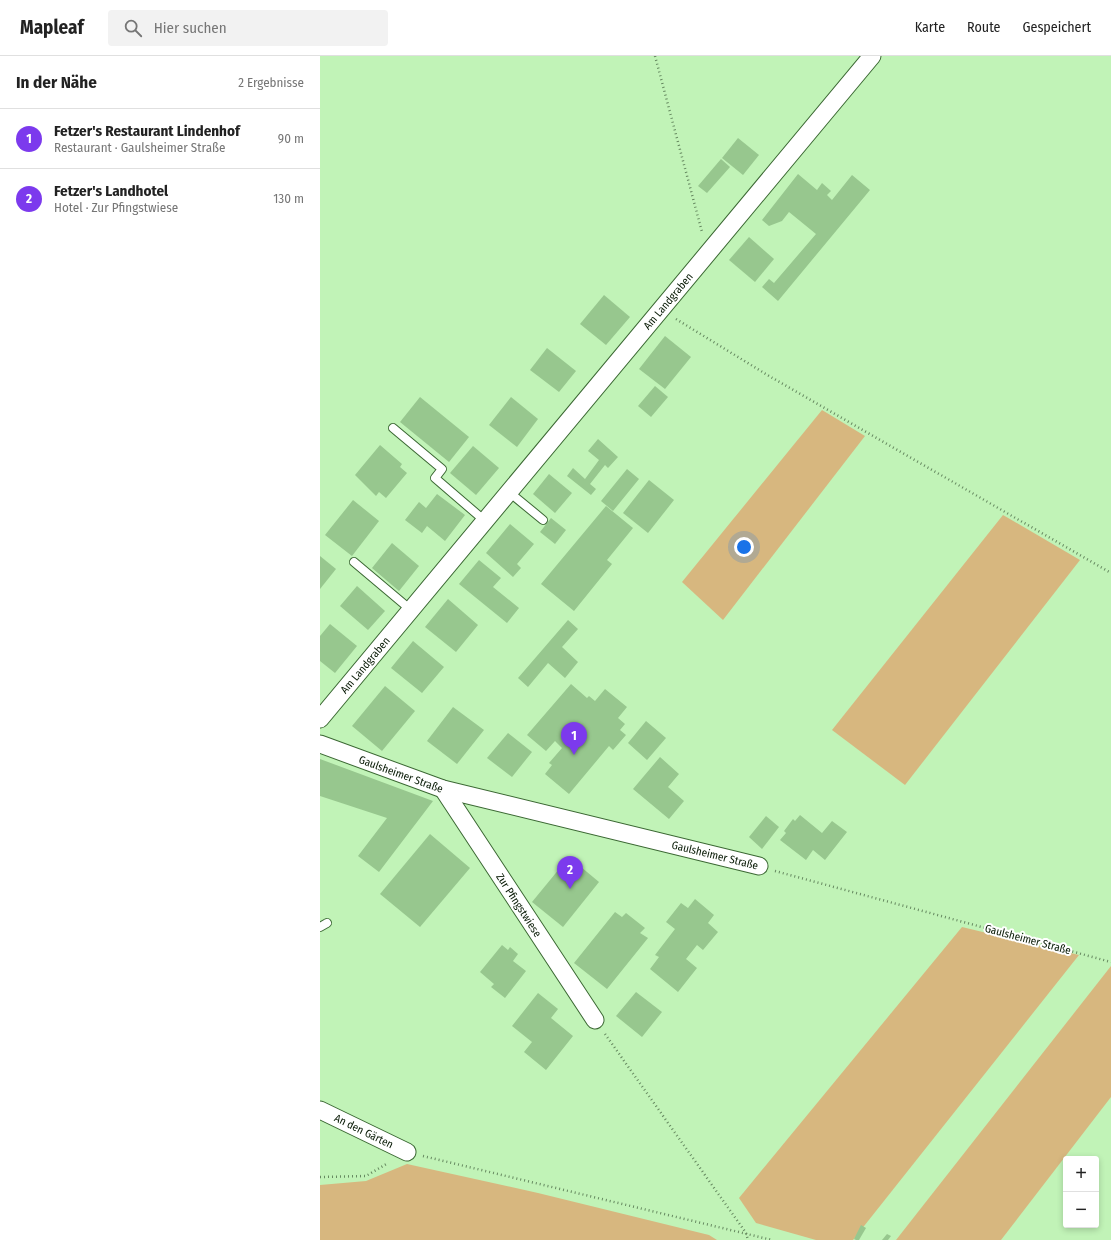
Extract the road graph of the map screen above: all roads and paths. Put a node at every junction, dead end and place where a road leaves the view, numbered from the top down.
1 (655, 56) edge
2 (872, 56) edge
3 (708, 254) junction
4 (662, 309) junction
5 (393, 428) dead end
6 (509, 492) junction
7 (543, 520) dead end
8 (485, 521) junction
9 (354, 562) dead end
10 (1111, 573) edge
11 (411, 610) junction
12 (320, 719) edge
13 (320, 744) edge
14 (443, 789) junction
15 (760, 866) joint
16 (1111, 962) edge
17 (595, 1020) joint
18 (320, 1110) edge
19 (408, 1152) junction
20 (320, 1178) edge
21 (746, 1233) junction
22 (748, 1240) edge
23 (772, 1240) edge

1 - 3 path
2 - 3 street, Am Landgraben
3 - 4 street, Am Landgraben
4 - 6 street, Am Landgraben
4 - 10 path
5 - 8 lane
6 - 7 lane
6 - 8 street, Am Landgraben
8 - 11 street, Am Landgraben
9 - 11 lane
11 - 12 street, Am Landgraben
13 - 14 street, Gaulsheimer Straße
14 - 15 street, Gaulsheimer Straße
14 - 17 street, Zur Pfingstwiese
15 - 16 path, Gaulsheimer Straße
17 - 21 path
18 - 19 street, An den Gärten
19 - 20 path
19 - 21 path
21 - 22 path
21 - 23 path

